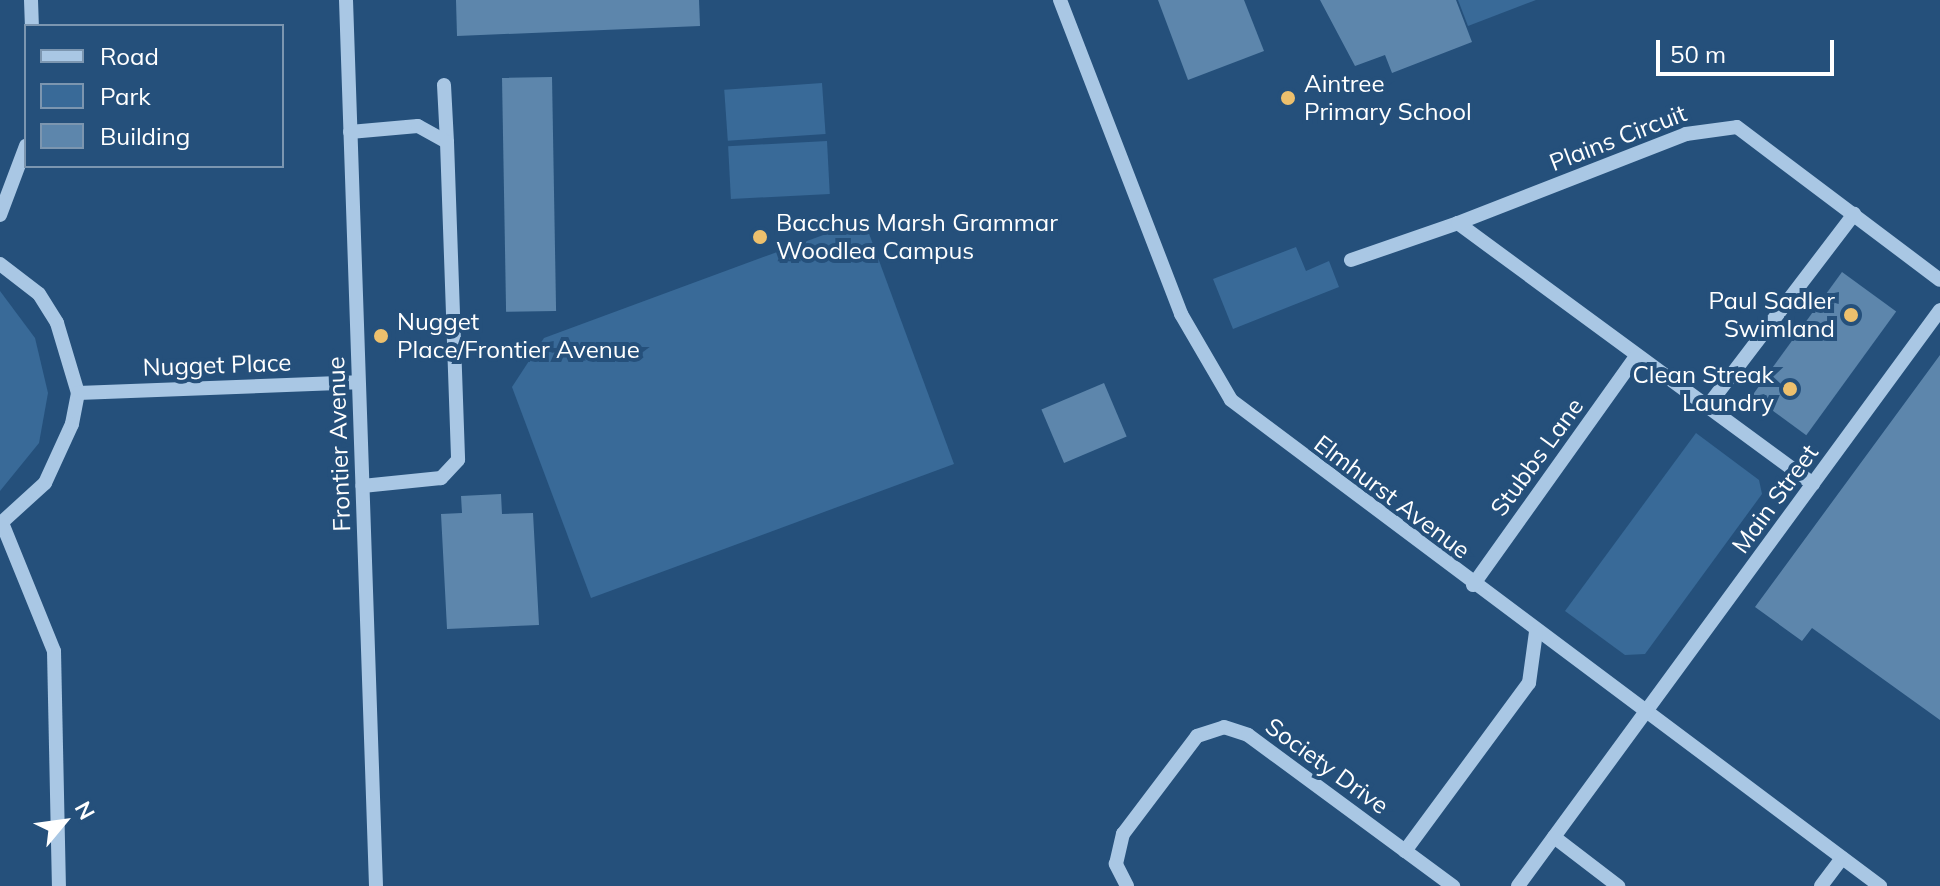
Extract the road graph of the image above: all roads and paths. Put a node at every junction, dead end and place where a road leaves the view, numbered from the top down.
1 (31, 0) edge
2 (346, 0) edge
3 (1060, 0) edge
4 (32, 24) edge
5 (444, 85) dead end
6 (350, 132) junction
7 (447, 142) junction
8 (24, 151) edge
9 (1854, 214) junction
10 (0, 215) edge
11 (1458, 223) junction
12 (1351, 260) dead end
13 (0, 264) edge
14 (1940, 280) edge
15 (1940, 310) edge
16 (1637, 355) junction
17 (358, 382) junction
18 (78, 393) junction
19 (1707, 407) junction
20 (1813, 484) junction
21 (362, 486) junction
22 (1, 523) edge
23 (1473, 585) junction
24 (1536, 632) junction
25 (1646, 713) junction
26 (1554, 837) junction
27 (1405, 851) junction
28 (1842, 858) junction
29 (59, 886) edge
30 (376, 886) edge
31 (1127, 886) edge
32 (1453, 886) edge
33 (1518, 886) edge
34 (1618, 886) edge
35 (1821, 886) edge
36 (1880, 886) edge

1 - 4 street
2 - 6 street, Frontier Avenue
3 - 23 street, Elmhurst Avenue
5 - 7 street
6 - 7 street
6 - 17 street, Frontier Avenue
7 - 21 street
8 - 10 street
9 - 11 street, Plains Circuit
9 - 14 street, Plains Circuit
9 - 19 street
11 - 12 street, Plains Circuit
11 - 16 street
13 - 18 street
15 - 20 street, Main Street
16 - 19 street
16 - 23 street, Stubbs Lane
17 - 18 street, Nugget Place
17 - 21 street, Frontier Avenue
18 - 22 street
19 - 20 street
20 - 25 street, Main Street
21 - 30 street, Frontier Avenue
22 - 29 street
23 - 24 street, Elmhurst Avenue
24 - 25 street, Elmhurst Avenue
24 - 27 street
25 - 26 street, Main Street
25 - 28 street, Elmhurst Avenue
26 - 33 street, Main Street
26 - 34 street
27 - 31 street, Society Drive
27 - 32 street, Society Drive
28 - 35 street
28 - 36 street, Elmhurst Avenue

